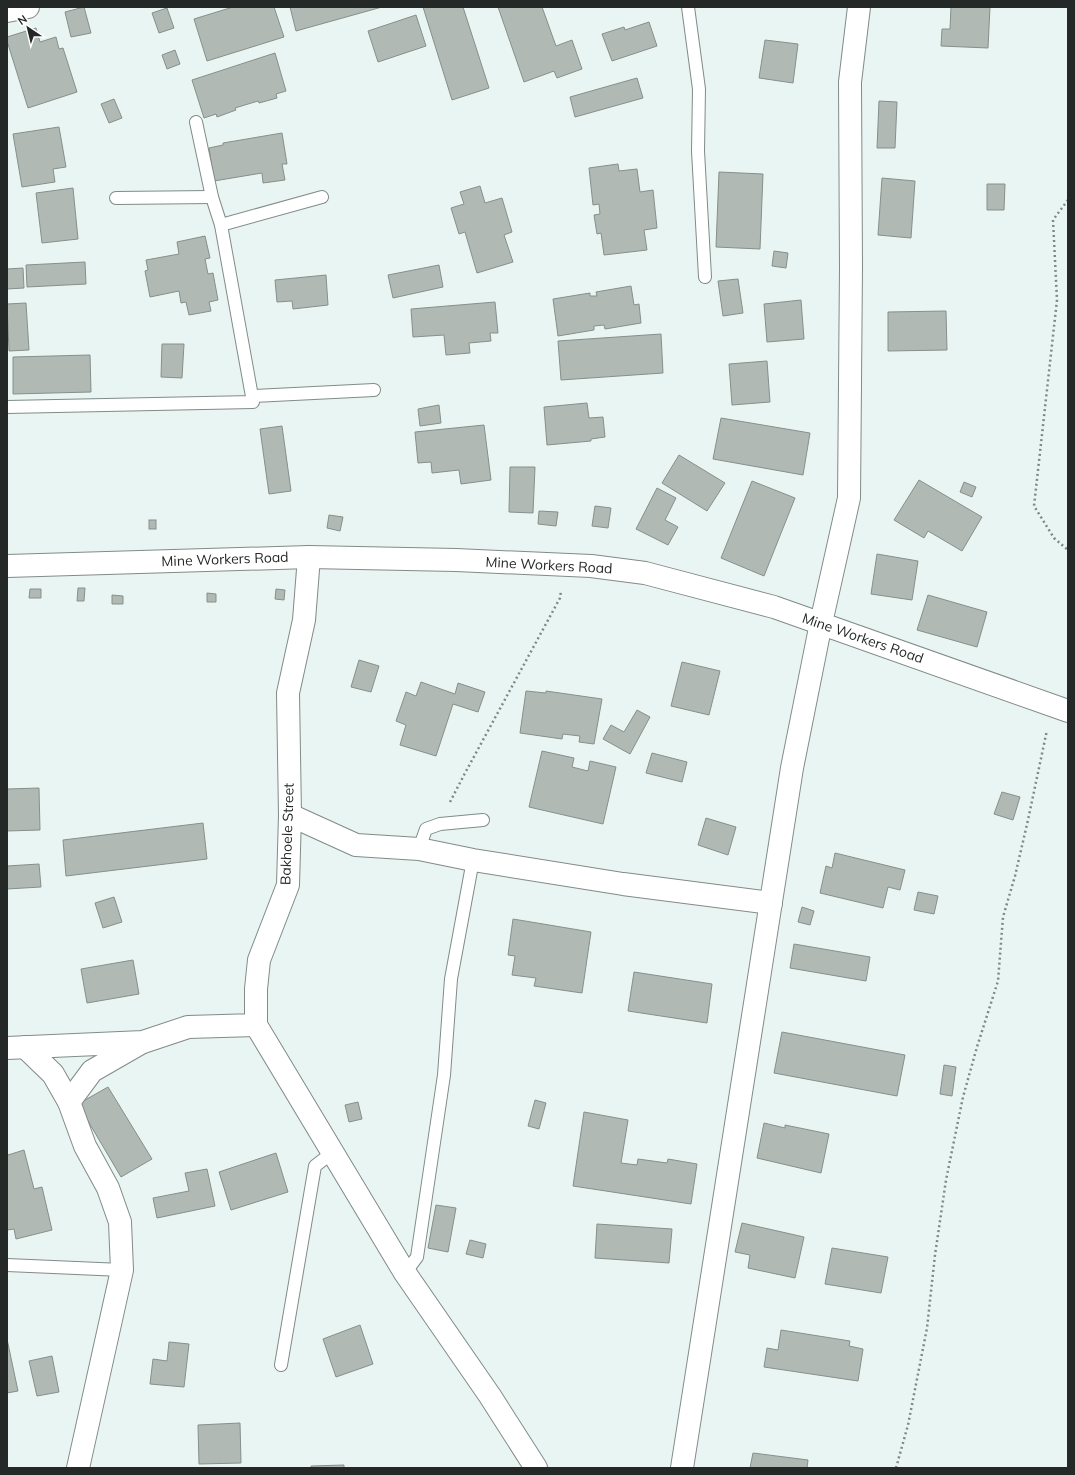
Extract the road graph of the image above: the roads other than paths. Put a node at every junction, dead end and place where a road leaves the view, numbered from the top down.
1 (28, 7) edge
2 (688, 7) edge
3 (859, 7) edge
4 (7, 11) edge
5 (196, 122) dead end
6 (212, 197) junction
7 (322, 197) dead end
8 (116, 198) dead end
9 (221, 225) junction
10 (705, 277) dead end
11 (374, 390) dead end
12 (252, 396) junction
13 (7, 407) edge
14 (309, 557) junction
15 (7, 566) edge
16 (821, 623) junction
17 (1059, 708) edge
18 (290, 815) junction
19 (483, 820) dead end
20 (419, 849) junction
21 (473, 860) junction
22 (771, 903) junction
23 (256, 1025) junction
24 (143, 1042) junction
25 (16, 1048) edge
26 (69, 1102) junction
27 (333, 1152) junction
28 (7, 1265) edge
29 (122, 1270) junction
30 (405, 1273) junction
31 (281, 1365) dead end
32 (78, 1468) edge
33 (536, 1468) edge
34 (682, 1468) edge

1 - 4 street
2 - 10 lane
3 - 16 street
5 - 6 lane
6 - 8 lane
6 - 9 lane
7 - 9 lane
9 - 12 lane
11 - 12 lane
12 - 13 lane
14 - 15 street, Mine Workers Road
14 - 16 street, Mine Workers Road
14 - 18 street, Bakhoele Street
16 - 17 street, Mine Workers Road
16 - 22 street
18 - 20 street
18 - 23 street, Bakhoele Street
19 - 20 lane
20 - 21 street
21 - 22 street
21 - 30 lane
22 - 34 street
23 - 24 street
23 - 27 street
24 - 25 street
24 - 26 street
25 - 26 street
26 - 29 street
27 - 30 street
27 - 31 lane
28 - 29 lane
29 - 32 street
30 - 33 street

